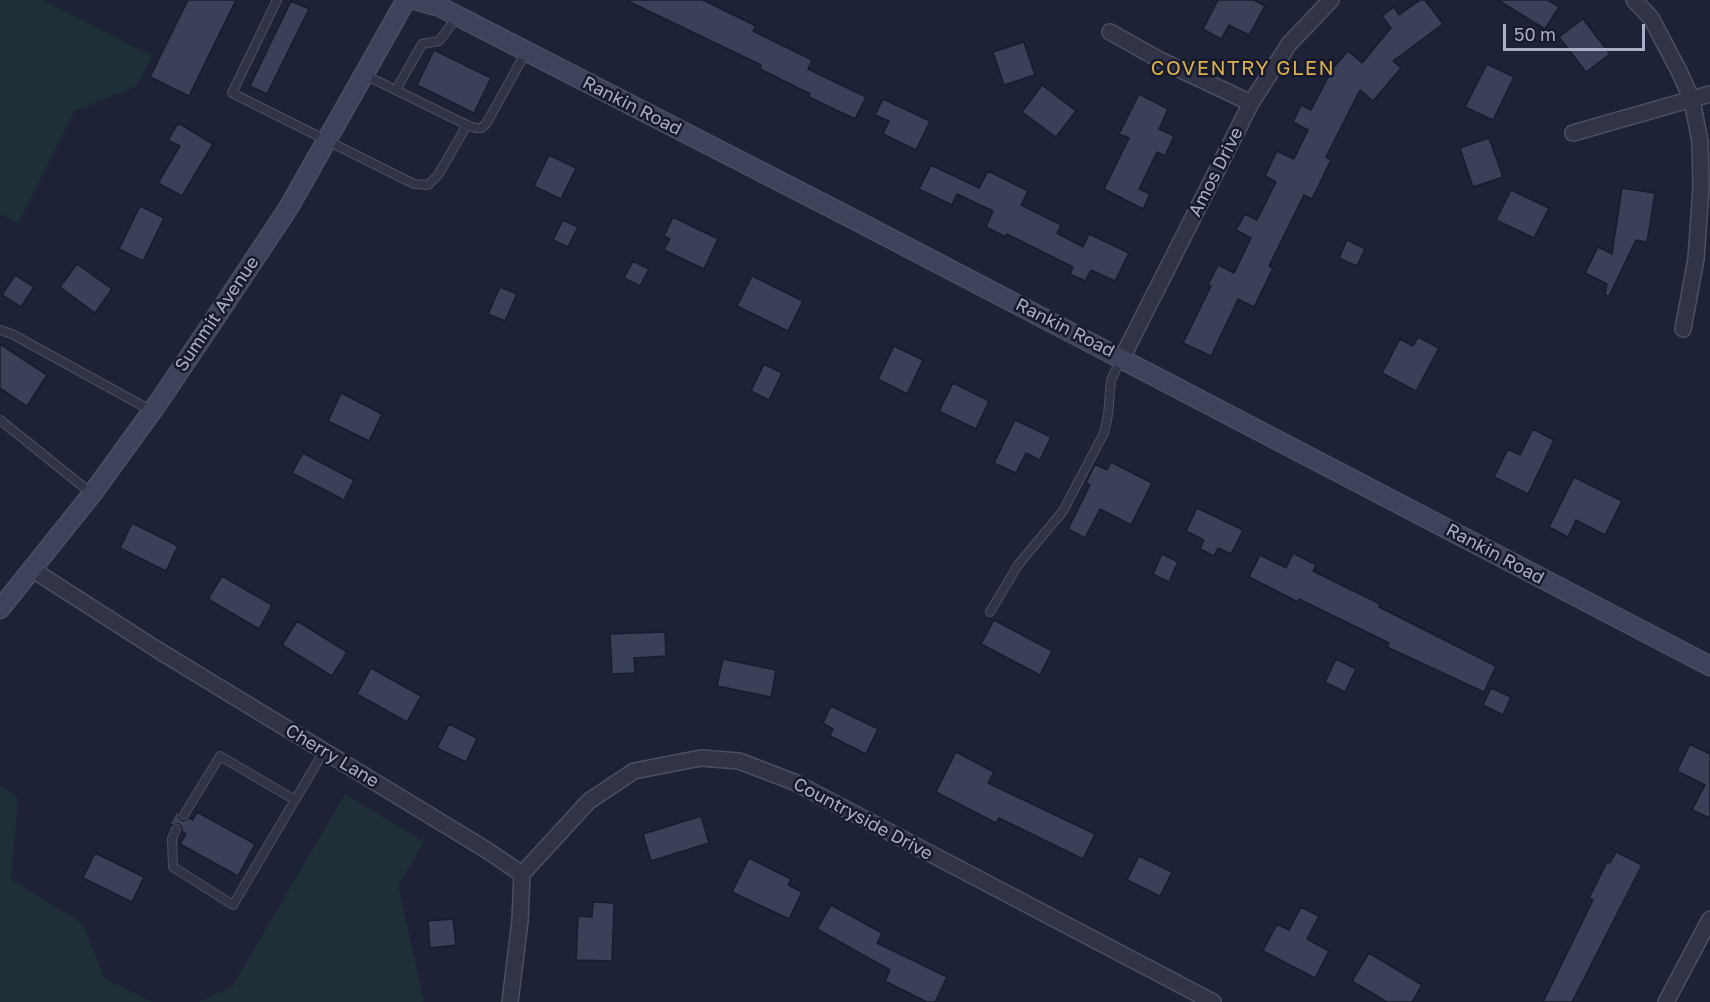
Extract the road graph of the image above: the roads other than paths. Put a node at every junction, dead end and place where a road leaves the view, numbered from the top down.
1 (277, 0) edge
2 (406, 0) edge
3 (415, 0) edge
4 (1331, 0) edge
5 (1634, 0) edge
6 (457, 16) junction
7 (1110, 32) dead end
8 (526, 52) junction
9 (363, 74) junction
10 (396, 90) junction
11 (1710, 94) edge
12 (1692, 100) junction
13 (1251, 103) junction
14 (467, 125) junction
15 (1573, 133) dead end
16 (326, 139) junction
17 (1683, 329) dead end
18 (0, 330) edge
19 (1122, 358) junction
20 (152, 411) junction
21 (0, 420) edge
22 (92, 494) junction
23 (33, 570) junction
24 (0, 609) edge
25 (990, 612) dead end
26 (1710, 666) edge
27 (324, 751) junction
28 (295, 800) junction
29 (184, 815) dead end
30 (176, 829) dead end
31 (522, 874) junction
32 (1710, 919) edge
33 (510, 1002) edge
34 (1214, 1002) edge
35 (1666, 1002) edge

1 - 16 lane
2 - 9 street, Summit Avenue
3 - 6 street, Rankin Road
4 - 13 street, Amos Drive
5 - 12 street
6 - 8 street, Rankin Road
6 - 10 lane
7 - 13 street
8 - 14 lane
8 - 19 street, Rankin Road
9 - 10 lane
9 - 16 street, Summit Avenue
10 - 14 lane
11 - 12 street
12 - 15 street
12 - 17 street
13 - 19 street, Amos Drive
14 - 16 lane
16 - 20 street, Summit Avenue
18 - 20 lane
19 - 25 lane
19 - 26 street, Rankin Road
20 - 22 street, Summit Avenue
21 - 22 lane
22 - 23 street, Summit Avenue
23 - 24 street, Summit Avenue
23 - 27 street, Cherry Lane
27 - 28 lane
27 - 31 street, Cherry Lane
28 - 29 lane
28 - 30 lane
31 - 33 street
31 - 34 street, Countryside Drive
32 - 35 street

